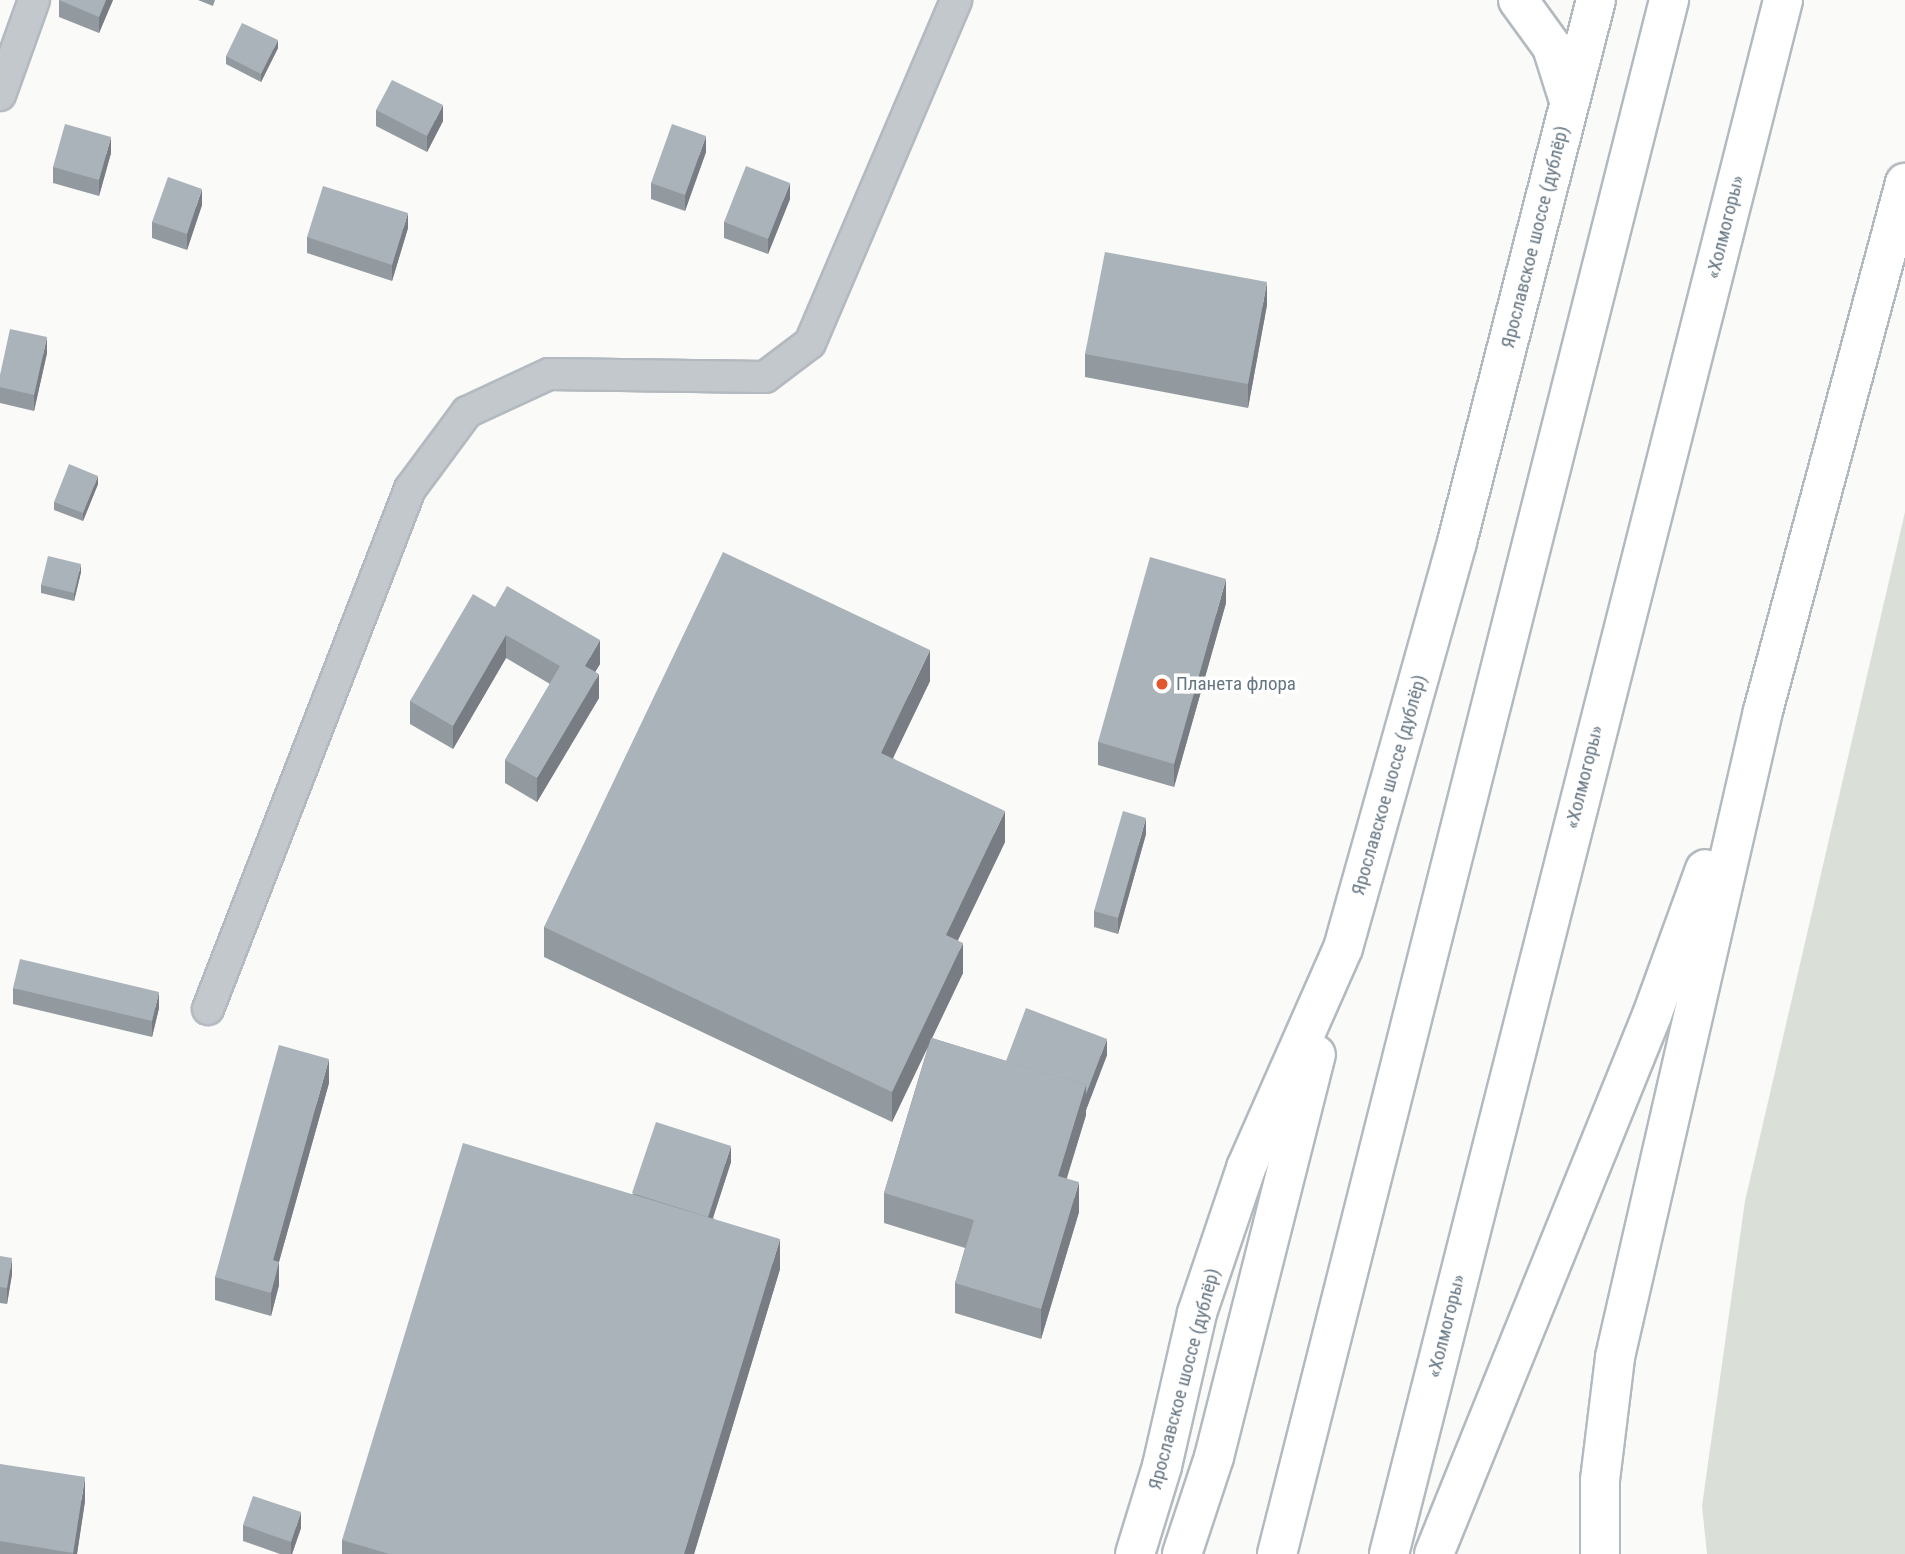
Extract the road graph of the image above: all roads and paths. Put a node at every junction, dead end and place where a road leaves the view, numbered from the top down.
1 (34, 0) edge
2 (956, 0) edge
3 (1518, 0) edge
4 (1596, 0) edge
5 (1669, 0) edge
6 (1783, 0) edge
7 (0, 95) edge
8 (1569, 101) junction
9 (1905, 184) edge
10 (1763, 711) junction
11 (1343, 948) junction
12 (208, 1009) dead end
13 (1135, 1554) edge
14 (1182, 1554) edge
15 (1277, 1554) edge
16 (1389, 1554) edge
17 (1434, 1554) edge
18 (1600, 1554) edge

1 - 7 street
2 - 12 street
3 - 8 main road
4 - 8 main road, Ярославское шоссе (дублёр)
5 - 15 main road
6 - 16 main road, «Холмогоры»
8 - 11 main road, Ярославское шоссе (дублёр)
9 - 10 main road
10 - 17 main road
10 - 18 main road
11 - 13 main road, Ярославское шоссе (дублёр)
11 - 14 main road

